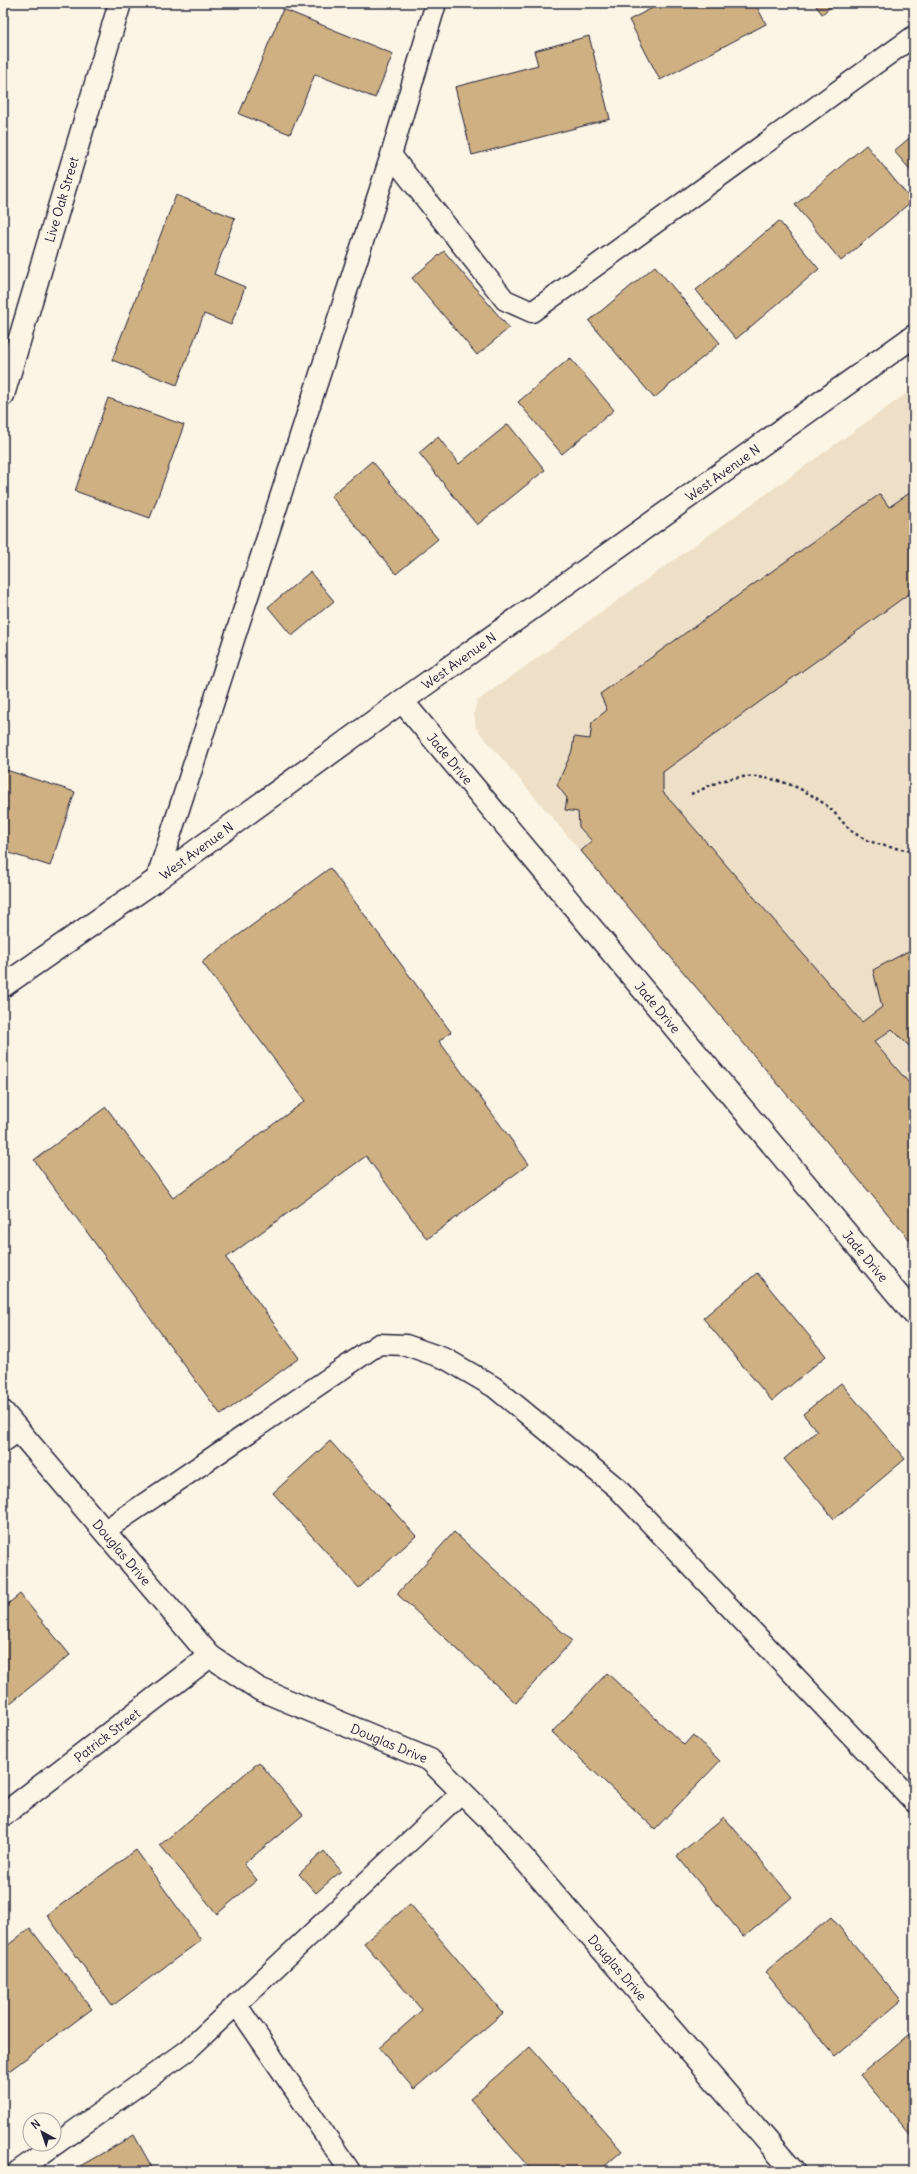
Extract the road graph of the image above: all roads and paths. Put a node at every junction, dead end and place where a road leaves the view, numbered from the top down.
1 (120, 3) edge
2 (436, 3) edge
3 (914, 36) edge
4 (391, 155) junction
5 (914, 336) edge
6 (3, 395) edge
7 (402, 701) junction
8 (691, 794) dead end
9 (914, 851) edge
10 (156, 880) junction
11 (3, 986) edge
12 (914, 1314) edge
13 (3, 1412) edge
14 (11, 1436) edge
15 (104, 1531) junction
16 (210, 1656) junction
17 (462, 1792) junction
18 (914, 1802) edge
19 (3, 1815) edge
20 (236, 2004) junction
21 (18, 2171) edge
22 (350, 2171) edge
23 (793, 2171) edge

1 - 6 street, Live Oak Street
2 - 4 lane
3 - 4 lane
4 - 10 lane
5 - 7 street, West Avenue N
7 - 10 street, West Avenue N
7 - 12 street, Jade Drive
8 - 9 path
10 - 11 street, West Avenue N
13 - 14 street, Douglas Drive
14 - 15 street, Douglas Drive
15 - 16 street, Douglas Drive
15 - 18 lane
16 - 17 street, Douglas Drive
16 - 19 street, Patrick Street
17 - 20 lane
17 - 23 street, Douglas Drive
20 - 21 lane
20 - 22 lane

